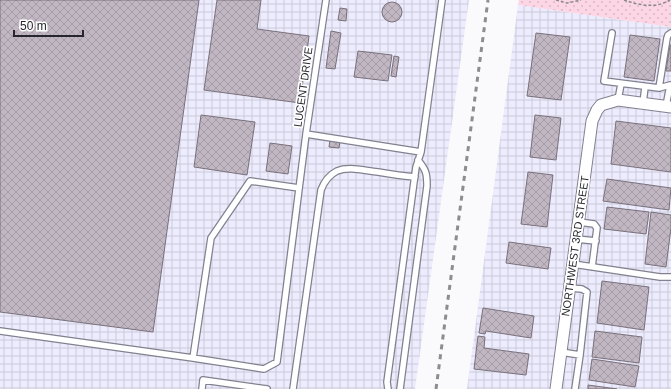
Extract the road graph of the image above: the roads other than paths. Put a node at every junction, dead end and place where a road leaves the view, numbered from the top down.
1 (326, 0) edge
2 (442, 0) edge
3 (612, 33) dead end
4 (671, 33) edge
5 (621, 84) junction
6 (670, 85) edge
7 (645, 87) junction
8 (659, 88) junction
9 (618, 100) junction
10 (643, 103) junction
11 (669, 106) edge
12 (306, 134) junction
13 (421, 152) junction
14 (418, 160) junction
15 (415, 177) junction
16 (300, 188) junction
17 (579, 222) junction
18 (576, 239) junction
19 (596, 241) junction
20 (573, 264) junction
21 (592, 266) junction
22 (671, 277) edge
23 (570, 288) junction
24 (0, 331) edge
25 (561, 352) junction
26 (580, 355) junction
27 (193, 358) junction
28 (387, 382) junction
29 (202, 389) edge
30 (267, 389) edge
31 (293, 389) edge
32 (384, 389) edge
33 (388, 389) edge
34 (400, 389) edge
35 (556, 389) edge
36 (575, 389) edge

1 - 12 lane, LUCENT DRIVE
2 - 13 lane
3 - 5 lane
4 - 8 lane
5 - 7 lane
5 - 9 lane
6 - 8 lane
6 - 11 lane
7 - 8 lane
7 - 10 lane
9 - 10 street
9 - 17 street, NORTHWEST 3RD STREET
10 - 11 street
12 - 13 lane, LUCENT DRIVE
12 - 16 lane
13 - 14 lane
14 - 15 lane
14 - 34 lane
15 - 28 lane
15 - 31 lane
16 - 27 lane
16 - 27 lane
17 - 18 street, NORTHWEST 3RD STREET
17 - 19 lane
18 - 19 lane
18 - 20 street, NORTHWEST 3RD STREET
19 - 21 lane
20 - 21 lane
20 - 23 street, NORTHWEST 3RD STREET
21 - 22 lane
23 - 25 street, NORTHWEST 3RD STREET
23 - 26 lane
24 - 27 lane
25 - 26 lane
25 - 35 street, NORTHWEST 3RD STREET
26 - 36 lane
28 - 32 lane
28 - 33 lane
29 - 30 lane

